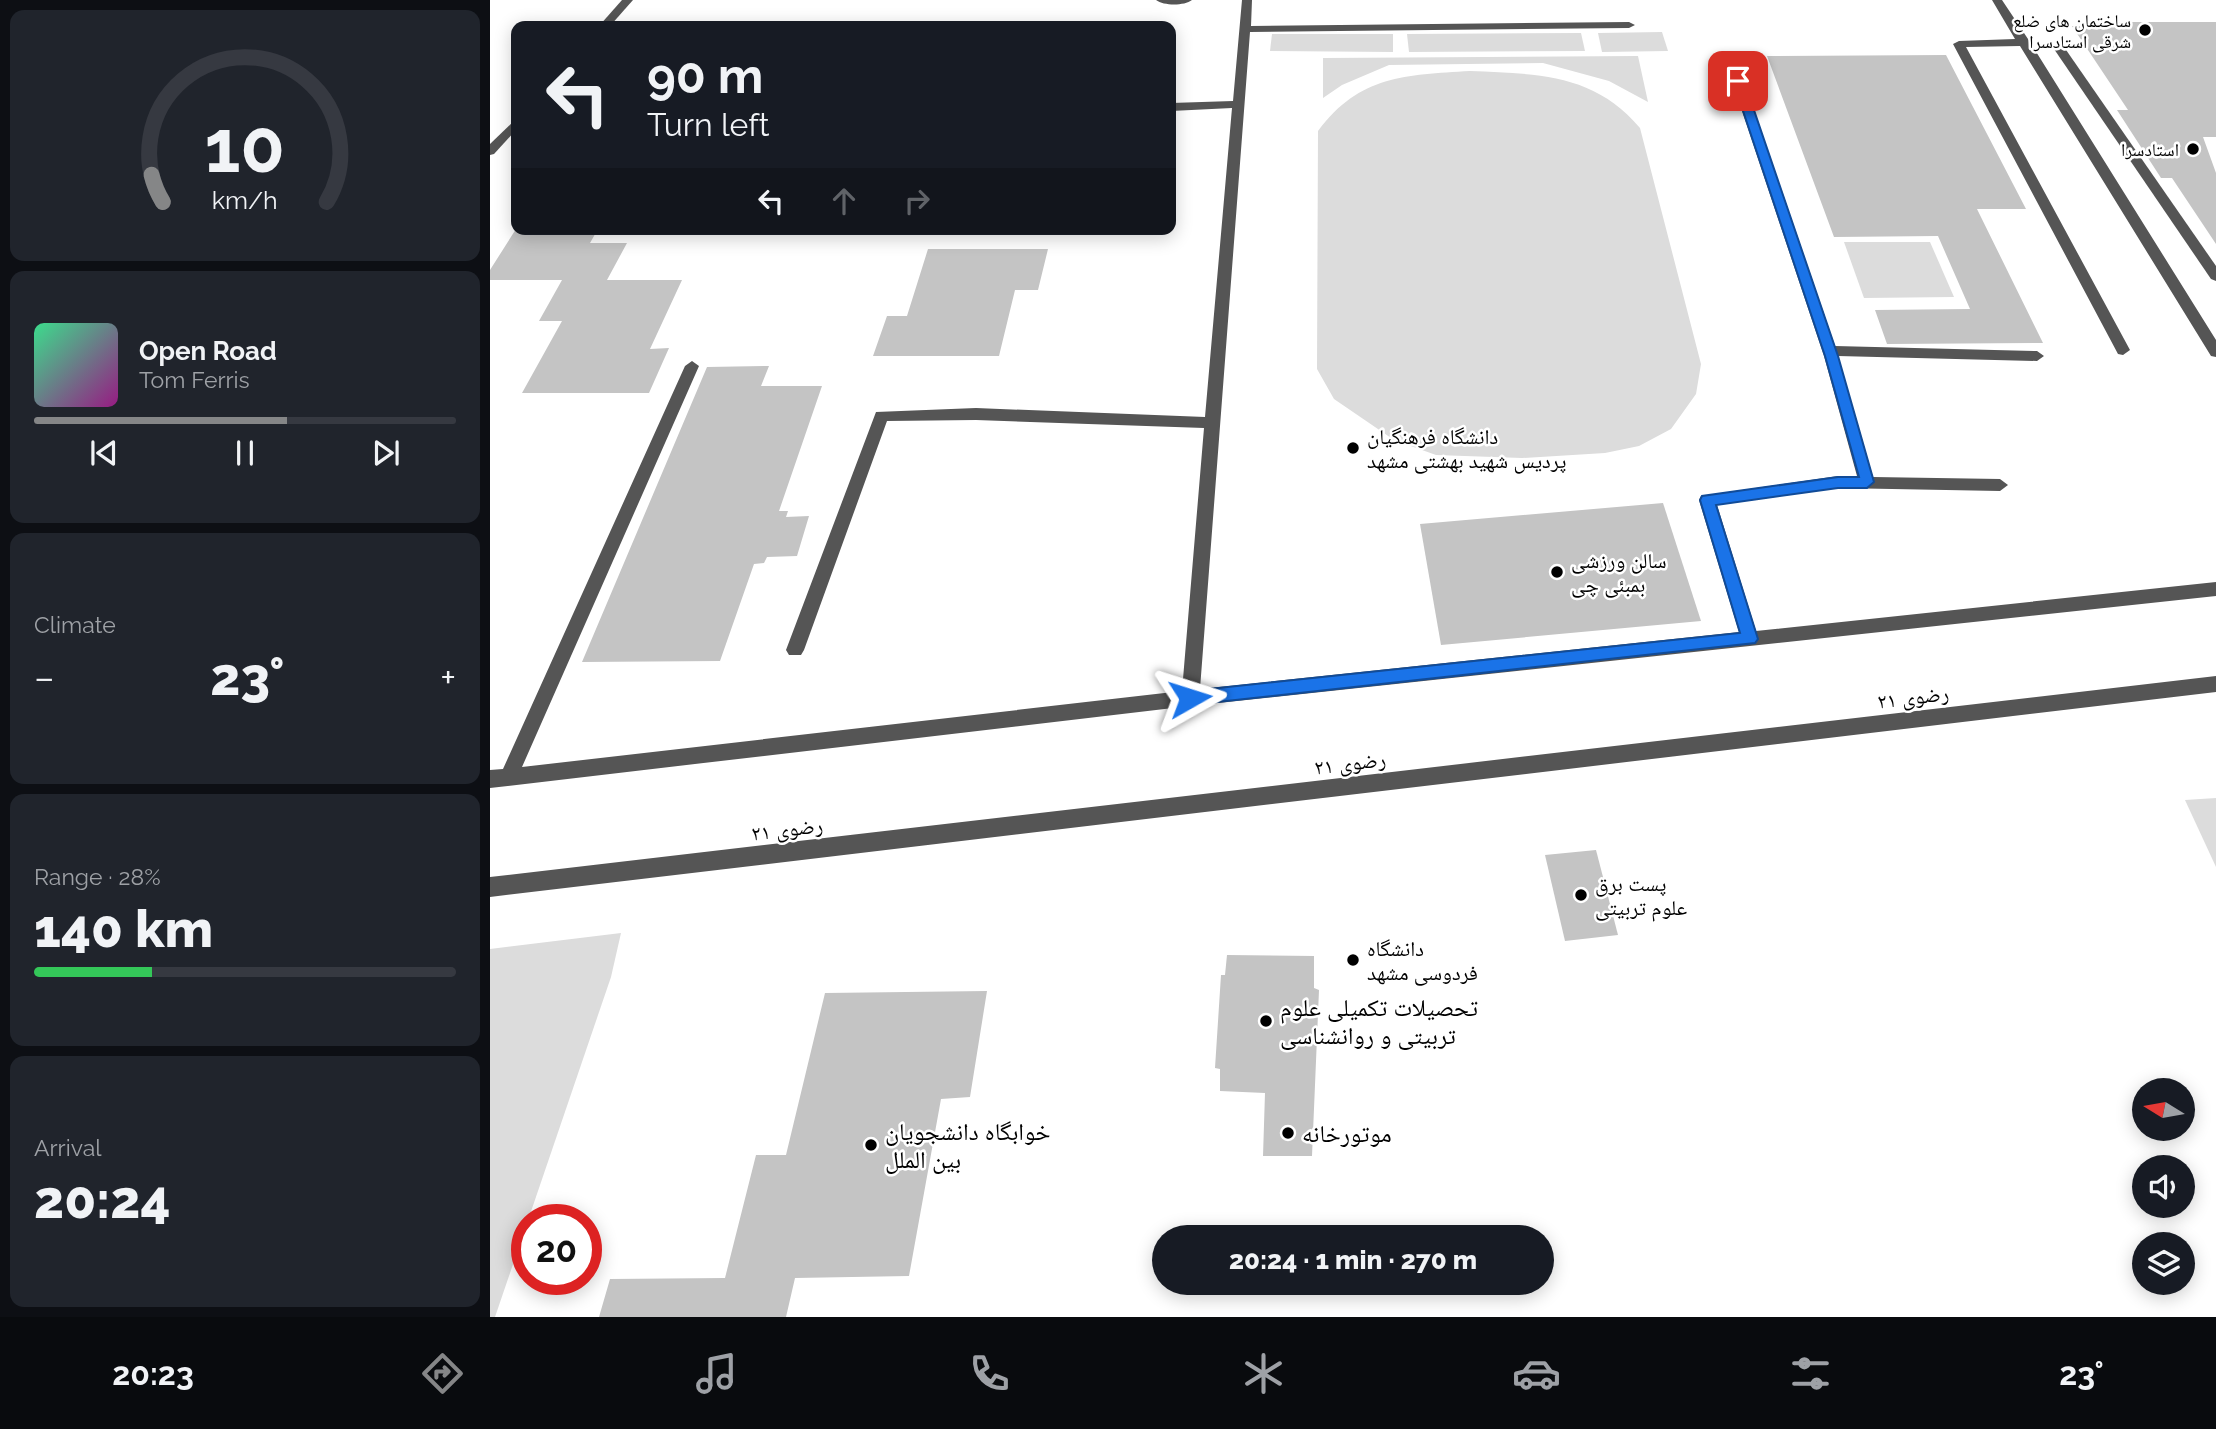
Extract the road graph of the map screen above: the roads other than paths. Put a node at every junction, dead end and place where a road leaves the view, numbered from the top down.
1 (628, 0) edge
2 (1161, 0) edge
3 (1186, 0) edge
4 (1247, 0) edge
5 (1997, 0) edge
6 (609, 21) edge
7 (1629, 25) dead end
8 (1245, 29) junction
9 (2024, 43) junction
10 (2060, 49) dead end
11 (1730, 57) dead end
12 (1238, 104) junction
13 (1176, 107) edge
14 (511, 128) edge
15 (490, 151) edge
16 (2216, 276) edge
17 (2123, 350) dead end
18 (1829, 351) junction
19 (2216, 352) edge
20 (2037, 356) dead end
21 (692, 366) dead end
22 (1212, 423) junction
23 (1867, 482) junction
24 (2000, 485) dead end
25 (2216, 589) edge
26 (1750, 639) junction
27 (795, 650) dead end
28 (2216, 684) edge
29 (1190, 698) junction
30 (509, 776) junction
31 (490, 779) edge
32 (490, 887) edge

1 - 6 street
2 - 3 street
4 - 8 street
5 - 9 street
7 - 8 street
8 - 12 street
9 - 17 street
9 - 19 street
10 - 16 street
11 - 18 street
12 - 13 street
12 - 22 street
14 - 15 street
18 - 20 street
18 - 23 street
21 - 30 street
22 - 27 street
22 - 29 street
23 - 24 street
23 - 26 street
25 - 26 street
26 - 29 street
28 - 32 street, رضوی ۲۱
29 - 30 street
30 - 31 street

